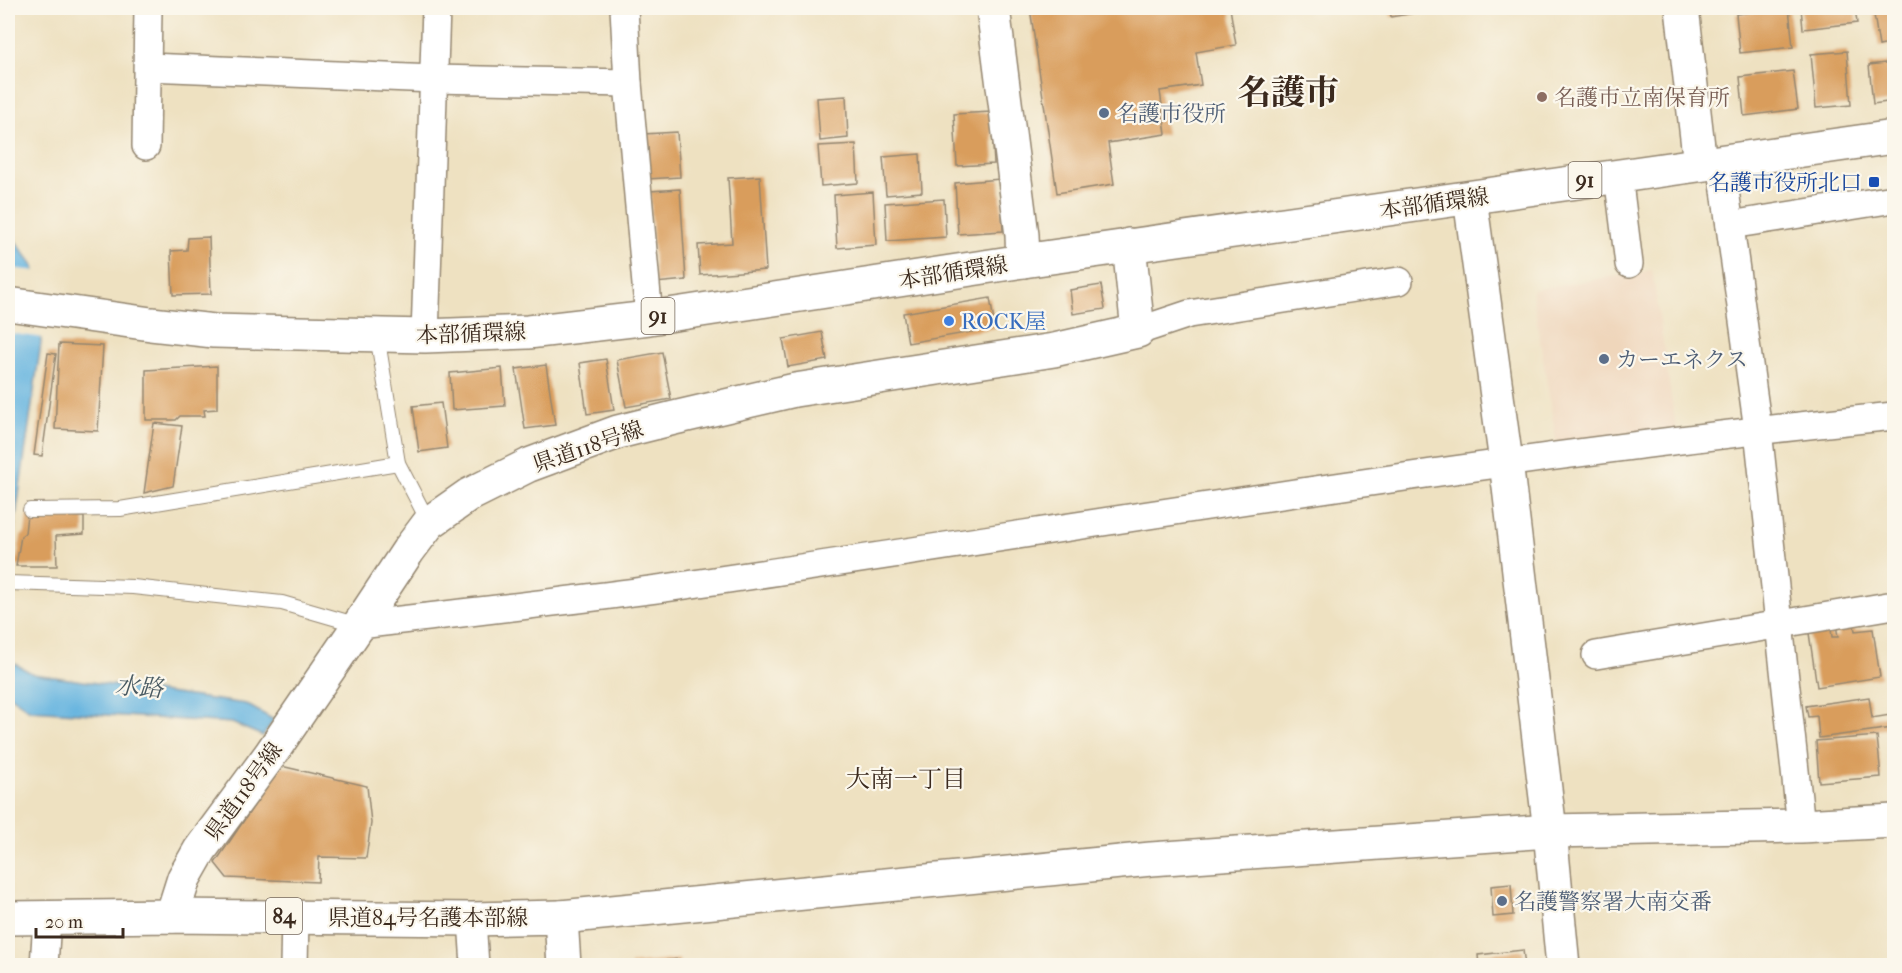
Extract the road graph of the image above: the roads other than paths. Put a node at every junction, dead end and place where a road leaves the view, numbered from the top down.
1 (148, 8) edge
2 (436, 8) edge
3 (624, 8) edge
4 (993, 8) edge
5 (1682, 8) edge
6 (148, 67) junction
7 (434, 79) junction
8 (628, 83) junction
9 (1894, 137) edge
10 (146, 146) dead end
11 (1710, 162) junction
12 (1618, 175) junction
13 (1470, 198) junction
14 (1894, 199) edge
15 (1730, 225) junction
16 (1129, 245) junction
17 (1023, 261) junction
18 (1629, 264) dead end
19 (1399, 281) dead end
20 (8, 304) edge
21 (649, 318) junction
22 (1138, 331) junction
23 (377, 335) junction
24 (425, 336) junction
25 (1894, 416) edge
26 (1758, 430) junction
27 (1506, 462) junction
28 (398, 463) junction
29 (30, 510) dead end
30 (429, 523) junction
31 (10, 583) edge
32 (1894, 605) edge
33 (1778, 624) junction
34 (359, 626) junction
35 (1596, 655) dead end
36 (1894, 822) edge
37 (1801, 826) junction
38 (1550, 831) junction
39 (172, 916) junction
40 (295, 916) junction
41 (561, 916) junction
42 (8, 918) edge
43 (47, 919) junction
44 (472, 919) junction
45 (44, 966) edge
46 (294, 966) edge
47 (475, 966) edge
48 (564, 966) edge
49 (1563, 966) edge

1 - 6 street
2 - 7 street
3 - 8 street
4 - 17 main road
5 - 11 main road
6 - 7 street
6 - 10 street
7 - 8 street
7 - 24 street
8 - 21 street
9 - 11 main road, 本部循環線 / 91
11 - 12 main road, 本部循環線 / 91
11 - 15 street
12 - 13 main road, 本部循環線 / 91
12 - 18 street
13 - 16 main road, 本部循環線 / 91
13 - 27 main road
14 - 15 street
15 - 26 street
16 - 17 main road, 本部循環線 / 91
16 - 22 main road
17 - 21 main road, 本部循環線 / 91
19 - 22 street
20 - 23 main road, 本部循環線 / 91
21 - 24 main road, 本部循環線 / 91
22 - 30 main road, 県道118号線
23 - 24 main road, 本部循環線 / 91
23 - 28 lane
25 - 26 street
26 - 27 street
26 - 33 street
27 - 34 street
27 - 38 main road
28 - 29 lane
28 - 30 lane
30 - 34 main road, 県道118号線
31 - 34 lane
32 - 33 street
33 - 35 street
33 - 37 street
34 - 39 main road, 県道118号線
36 - 37 main road, 県道84号名護本部線
37 - 38 main road, 県道84号名護本部線
38 - 41 main road, 県道84号名護本部線
38 - 49 main road
39 - 40 main road, 県道84号名護本部線 / 84
39 - 43 main road, 県道84号名護本部線 / 84
40 - 44 main road, 県道84号名護本部線 / 84
40 - 46 street
41 - 44 main road, 県道84号名護本部線 / 84
41 - 48 main road
42 - 43 main road, 県道84号名護本部線 / 84
43 - 45 street
44 - 47 street

